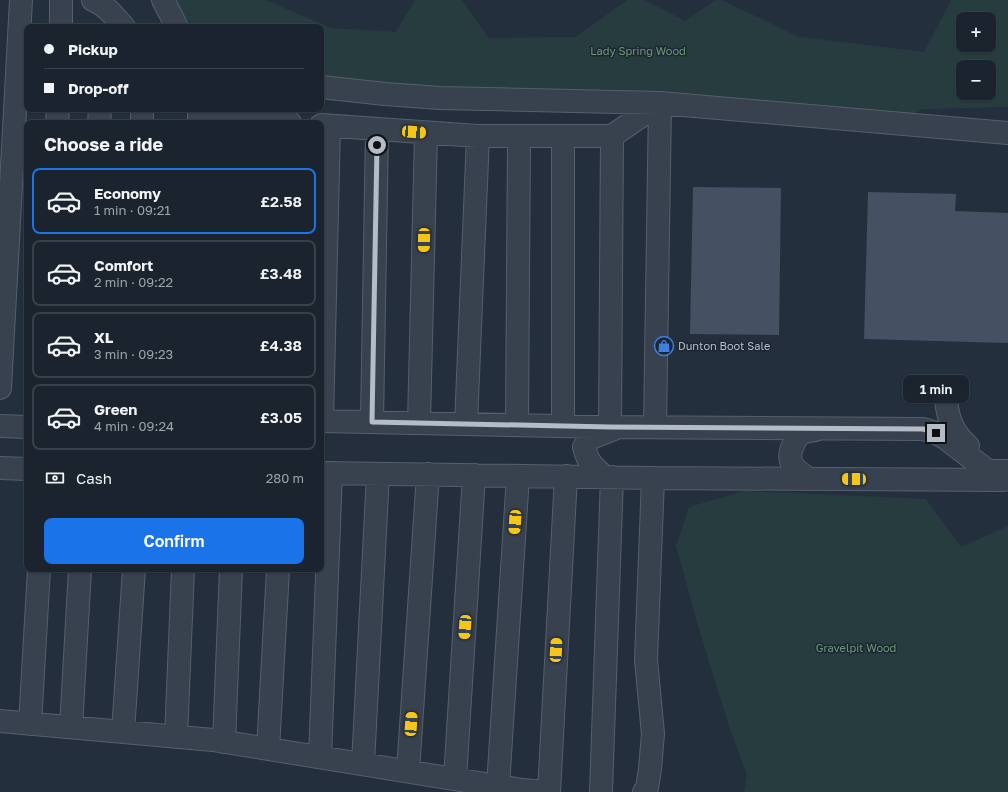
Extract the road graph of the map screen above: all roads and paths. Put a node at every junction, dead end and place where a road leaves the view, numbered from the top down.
1 (21, 0) edge
2 (62, 0) edge
3 (152, 0) edge
4 (100, 2) edge
5 (170, 14) edge
6 (61, 24) edge
7 (103, 24) edge
8 (122, 24) edge
9 (324, 88) edge
10 (660, 103) junction
11 (208, 112) edge
12 (237, 120) edge
13 (325, 126) edge
14 (377, 129) junction
15 (426, 133) junction
16 (1008, 133) edge
17 (478, 136) junction
18 (519, 136) junction
19 (563, 136) junction
20 (612, 136) junction
21 (324, 224) edge
22 (0, 388) edge
23 (946, 400) dead end
24 (324, 421) edge
25 (372, 422) junction
26 (419, 423) junction
27 (466, 424) junction
28 (517, 425) junction
29 (0, 426) edge
30 (563, 426) junction
31 (24, 427) edge
32 (616, 427) junction
33 (655, 427) junction
34 (819, 429) junction
35 (24, 470) edge
36 (326, 473) edge
37 (0, 474) edge
38 (378, 474) junction
39 (428, 474) junction
40 (1005, 474) edge
41 (474, 475) junction
42 (518, 476) junction
43 (566, 476) junction
44 (609, 477) junction
45 (653, 478) junction
46 (808, 478) junction
47 (324, 568) edge
48 (38, 572) edge
49 (80, 572) edge
50 (134, 572) edge
51 (183, 572) edge
52 (231, 572) edge
53 (278, 572) edge
54 (324, 572) edge
55 (0, 721) edge
56 (30, 724) junction
57 (71, 727) junction
58 (123, 732) junction
59 (176, 737) junction
60 (224, 742) junction
61 (268, 749) junction
62 (320, 757) junction
63 (363, 764) junction
64 (408, 771) junction
65 (455, 779) junction
66 (498, 786) junction
67 (545, 792) edge
68 (548, 792) edge
69 (601, 792) edge
70 (644, 792) edge

1 - 22 lane
2 - 6 lane
3 - 5 lane
4 - 7 lane
4 - 8 lane
9 - 10 lane
10 - 16 lane
10 - 20 lane
10 - 33 lane
11 - 12 lane
13 - 14 lane
13 - 21 lane
14 - 15 lane
14 - 25 lane
15 - 17 lane
15 - 26 lane
17 - 18 lane
17 - 27 lane
18 - 19 lane
18 - 28 lane
19 - 20 lane
19 - 30 lane
20 - 32 lane
23 - 40 lane
24 - 25 lane
25 - 26 lane
26 - 27 lane
27 - 28 lane
28 - 30 lane
29 - 31 lane
30 - 32 lane
32 - 33 lane
32 - 44 lane
33 - 34 lane
34 - 40 lane
34 - 46 lane
35 - 37 lane
36 - 38 lane
36 - 47 lane
38 - 39 lane
38 - 63 lane
39 - 41 lane
39 - 64 lane
40 - 46 lane
41 - 42 lane
41 - 65 lane
42 - 43 lane
42 - 66 lane
43 - 44 lane
43 - 68 lane
44 - 45 lane
44 - 69 lane
45 - 46 lane
45 - 70 lane
48 - 56 lane
49 - 57 lane
50 - 58 lane
51 - 59 lane
52 - 60 lane
53 - 61 lane
54 - 62 lane
55 - 56 lane
56 - 57 lane
57 - 58 lane
58 - 59 lane
59 - 60 lane
60 - 61 lane
61 - 62 lane
62 - 63 lane
63 - 64 lane
64 - 65 lane
65 - 66 lane
66 - 67 lane

